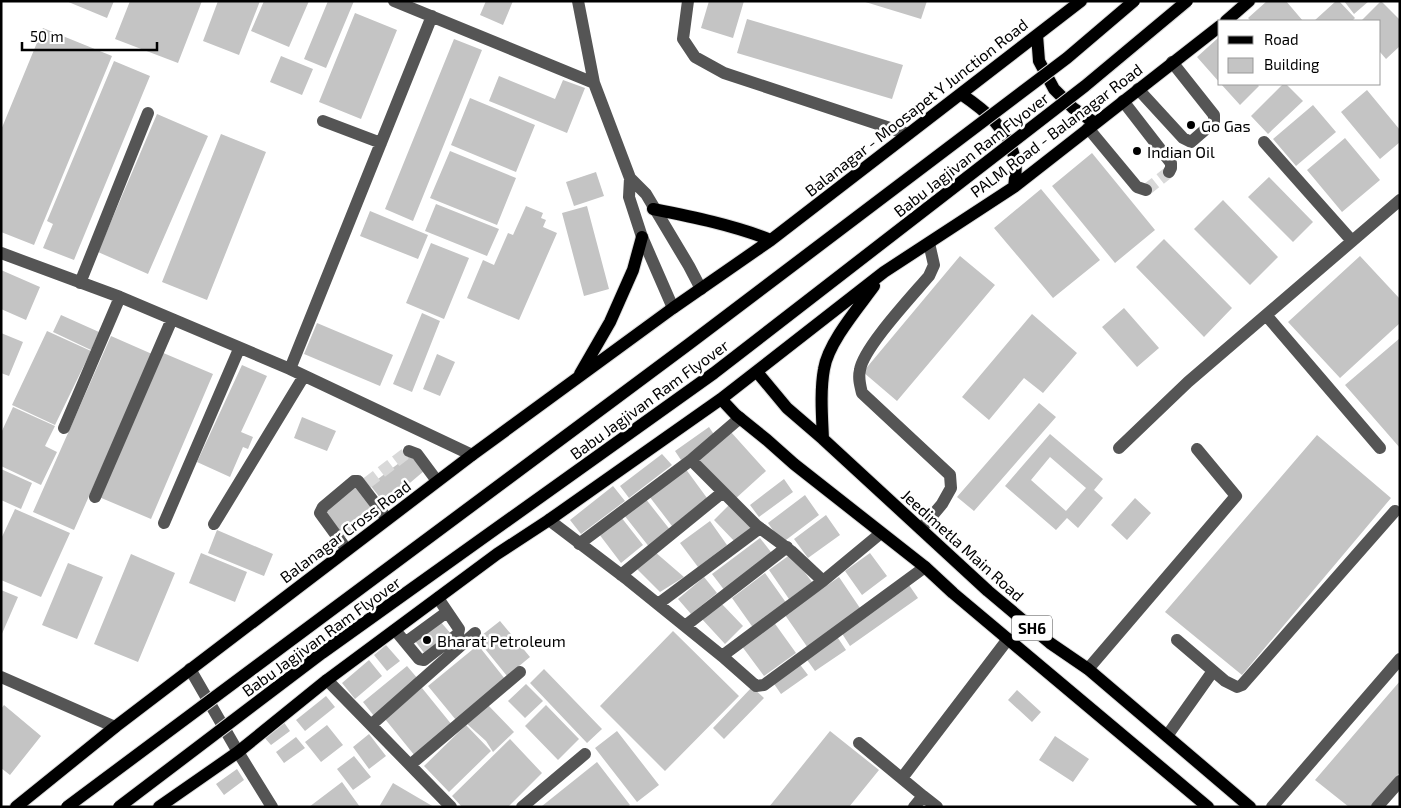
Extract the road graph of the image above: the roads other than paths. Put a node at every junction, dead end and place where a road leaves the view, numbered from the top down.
1 (394, 1) edge
2 (578, 1) edge
3 (688, 1) edge
4 (1081, 1) edge
5 (1134, 1) edge
6 (1186, 1) edge
7 (1249, 1) edge
8 (432, 16) junction
9 (1228, 20) edge
10 (1218, 28) edge
11 (1037, 35) junction
12 (1172, 62) junction
13 (594, 83) junction
14 (1138, 89) junction
15 (961, 94) junction
16 (1123, 101) junction
17 (148, 113) dead end
18 (323, 121) dead end
19 (1092, 126) junction
20 (908, 134) junction
21 (1264, 142) dead end
22 (380, 143) junction
23 (1169, 172) dead end
24 (630, 178) junction
25 (1014, 187) junction
26 (1146, 190) dead end
27 (1400, 200) edge
28 (653, 209) junction
29 (642, 238) junction
30 (771, 240) junction
31 (1352, 241) junction
32 (929, 243) junction
33 (1, 253) edge
34 (884, 272) junction
35 (80, 283) junction
36 (701, 289) junction
37 (120, 297) junction
38 (674, 308) junction
39 (1266, 315) junction
40 (172, 319) junction
41 (239, 349) junction
42 (290, 369) junction
43 (758, 372) junction
44 (304, 376) junction
45 (577, 378) junction
46 (721, 400) junction
47 (740, 418) junction
48 (64, 428) dead end
49 (823, 439) junction
50 (1118, 448) dead end
51 (1380, 448) dead end
52 (1197, 449) dead end
53 (409, 451) dead end
54 (472, 455) junction
55 (691, 460) junction
56 (437, 481) junction
57 (367, 483) dead end
58 (723, 492) junction
59 (95, 497) dead end
60 (1395, 511) dead end
61 (390, 517) junction
62 (549, 520) junction
63 (164, 524) dead end
64 (214, 524) dead end
65 (760, 528) junction
66 (921, 529) junction
67 (881, 533) junction
68 (579, 544) junction
69 (787, 548) junction
70 (347, 550) junction
71 (925, 567) junction
72 (621, 575) junction
73 (823, 581) junction
74 (438, 598) junction
75 (658, 604) junction
76 (447, 612) junction
77 (684, 626) junction
78 (395, 630) junction
79 (475, 633) dead end
80 (1008, 639) junction
81 (1177, 640) dead end
82 (406, 642) junction
83 (722, 656) junction
84 (1400, 659) edge
85 (190, 669) junction
86 (1088, 669) junction
87 (1213, 671) junction
88 (520, 672) dead end
89 (1, 677) edge
90 (327, 680) junction
91 (371, 725) junction
92 (115, 726) junction
93 (1167, 736) junction
94 (860, 743) dead end
95 (238, 752) junction
96 (585, 754) dead end
97 (410, 765) junction
98 (902, 778) junction
99 (1400, 781) edge
100 (923, 796) junction
101 (16, 807) edge
102 (67, 807) edge
103 (119, 807) edge
104 (159, 807) edge
105 (272, 807) edge
106 (450, 807) edge
107 (522, 807) edge
108 (914, 807) edge
109 (937, 807) edge
110 (1208, 807) edge
111 (1250, 807) edge
112 (1272, 807) edge
113 (1376, 807) edge

1 - 8 street
2 - 13 street
3 - 20 street
4 - 11 main road, Balanagar - Moosapet Y Junction Road
5 - 102 main road, Babu Jagjivan Ram Flyover, bridge
6 - 103 main road, Babu Jagjivan Ram Flyover, bridge
7 - 9 main road
8 - 13 street
8 - 22 street
10 - 12 main road, PALM Road - Balanagar Road
11 - 15 main road, Balanagar - Moosapet Y Junction Road
11 - 19 main road
12 - 14 main road, PALM Road - Balanagar Road
12 - 14 street
13 - 24 street
14 - 16 main road, PALM Road - Balanagar Road
15 - 20 main road, Balanagar - Moosapet Y Junction Road
15 - 25 main road
16 - 19 main road, PALM Road - Balanagar Road
16 - 23 street
17 - 35 street
18 - 22 street
19 - 25 main road, PALM Road - Balanagar Road
19 - 26 street
20 - 30 main road, Balanagar - Moosapet Y Junction Road
21 - 31 street
22 - 42 street
24 - 28 street
24 - 29 street
25 - 32 main road, PALM Road - Balanagar Road
27 - 31 street
28 - 30 main road
28 - 36 street
29 - 38 street
29 - 45 main road
30 - 36 main road
31 - 39 street
32 - 34 main road, PALM Road - Balanagar Road
32 - 66 street
33 - 35 street
34 - 43 main road, PALM Road - Balanagar Road
34 - 49 main road
35 - 37 street
36 - 38 main road, Balanagar Cross Road
37 - 40 street
37 - 48 street
38 - 45 main road, Balanagar Cross Road
39 - 50 street
39 - 51 street
40 - 41 street
40 - 59 street
41 - 42 street
41 - 63 street
42 - 44 street
43 - 46 main road, PALM Road - Balanagar Road
43 - 49 main road, Jeedimetla Main Road / SH6
44 - 54 street
44 - 64 street
45 - 54 main road, Balanagar Cross Road
46 - 47 main road, SH6
46 - 62 main road, PALM Road - Balanagar Road
47 - 55 street
47 - 67 main road, SH6
49 - 66 main road, Jeedimetla Main Road / SH6
52 - 86 street
53 - 56 street
54 - 56 main road, Balanagar Cross Road
55 - 58 street
55 - 68 street
56 - 61 main road, Balanagar Cross Road
57 - 61 street
58 - 65 street
58 - 72 street
60 - 87 street
61 - 70 main road, Balanagar Cross Road
61 - 70 street
62 - 68 street
62 - 74 main road
65 - 69 street
65 - 75 street
66 - 86 main road, Jeedimetla Main Road / SH6
67 - 71 main road, SH6
67 - 73 street
68 - 72 street
69 - 73 street
69 - 77 street
70 - 85 main road, Balanagar Cross Road
71 - 80 main road, SH6
71 - 83 street
72 - 75 street
73 - 83 street
74 - 76 street
74 - 78 main road
75 - 77 street
76 - 82 street
76 - 82 street
77 - 83 street
78 - 82 street
78 - 90 main road
79 - 91 street
80 - 98 street
80 - 110 main road, SH6
81 - 87 street
84 - 112 street
85 - 92 main road, Balanagar Cross Road
85 - 95 street
86 - 93 main road, Jeedimetla Main Road / SH6
87 - 93 street
88 - 97 street
89 - 92 street
90 - 91 street
90 - 95 main road
91 - 97 street
92 - 101 main road, Balanagar Cross Road
93 - 111 main road, Jeedimetla Main Road / SH6
94 - 98 street
95 - 104 main road
95 - 105 street
96 - 107 street
97 - 106 street
98 - 100 street
99 - 113 street
100 - 108 street
100 - 109 street

